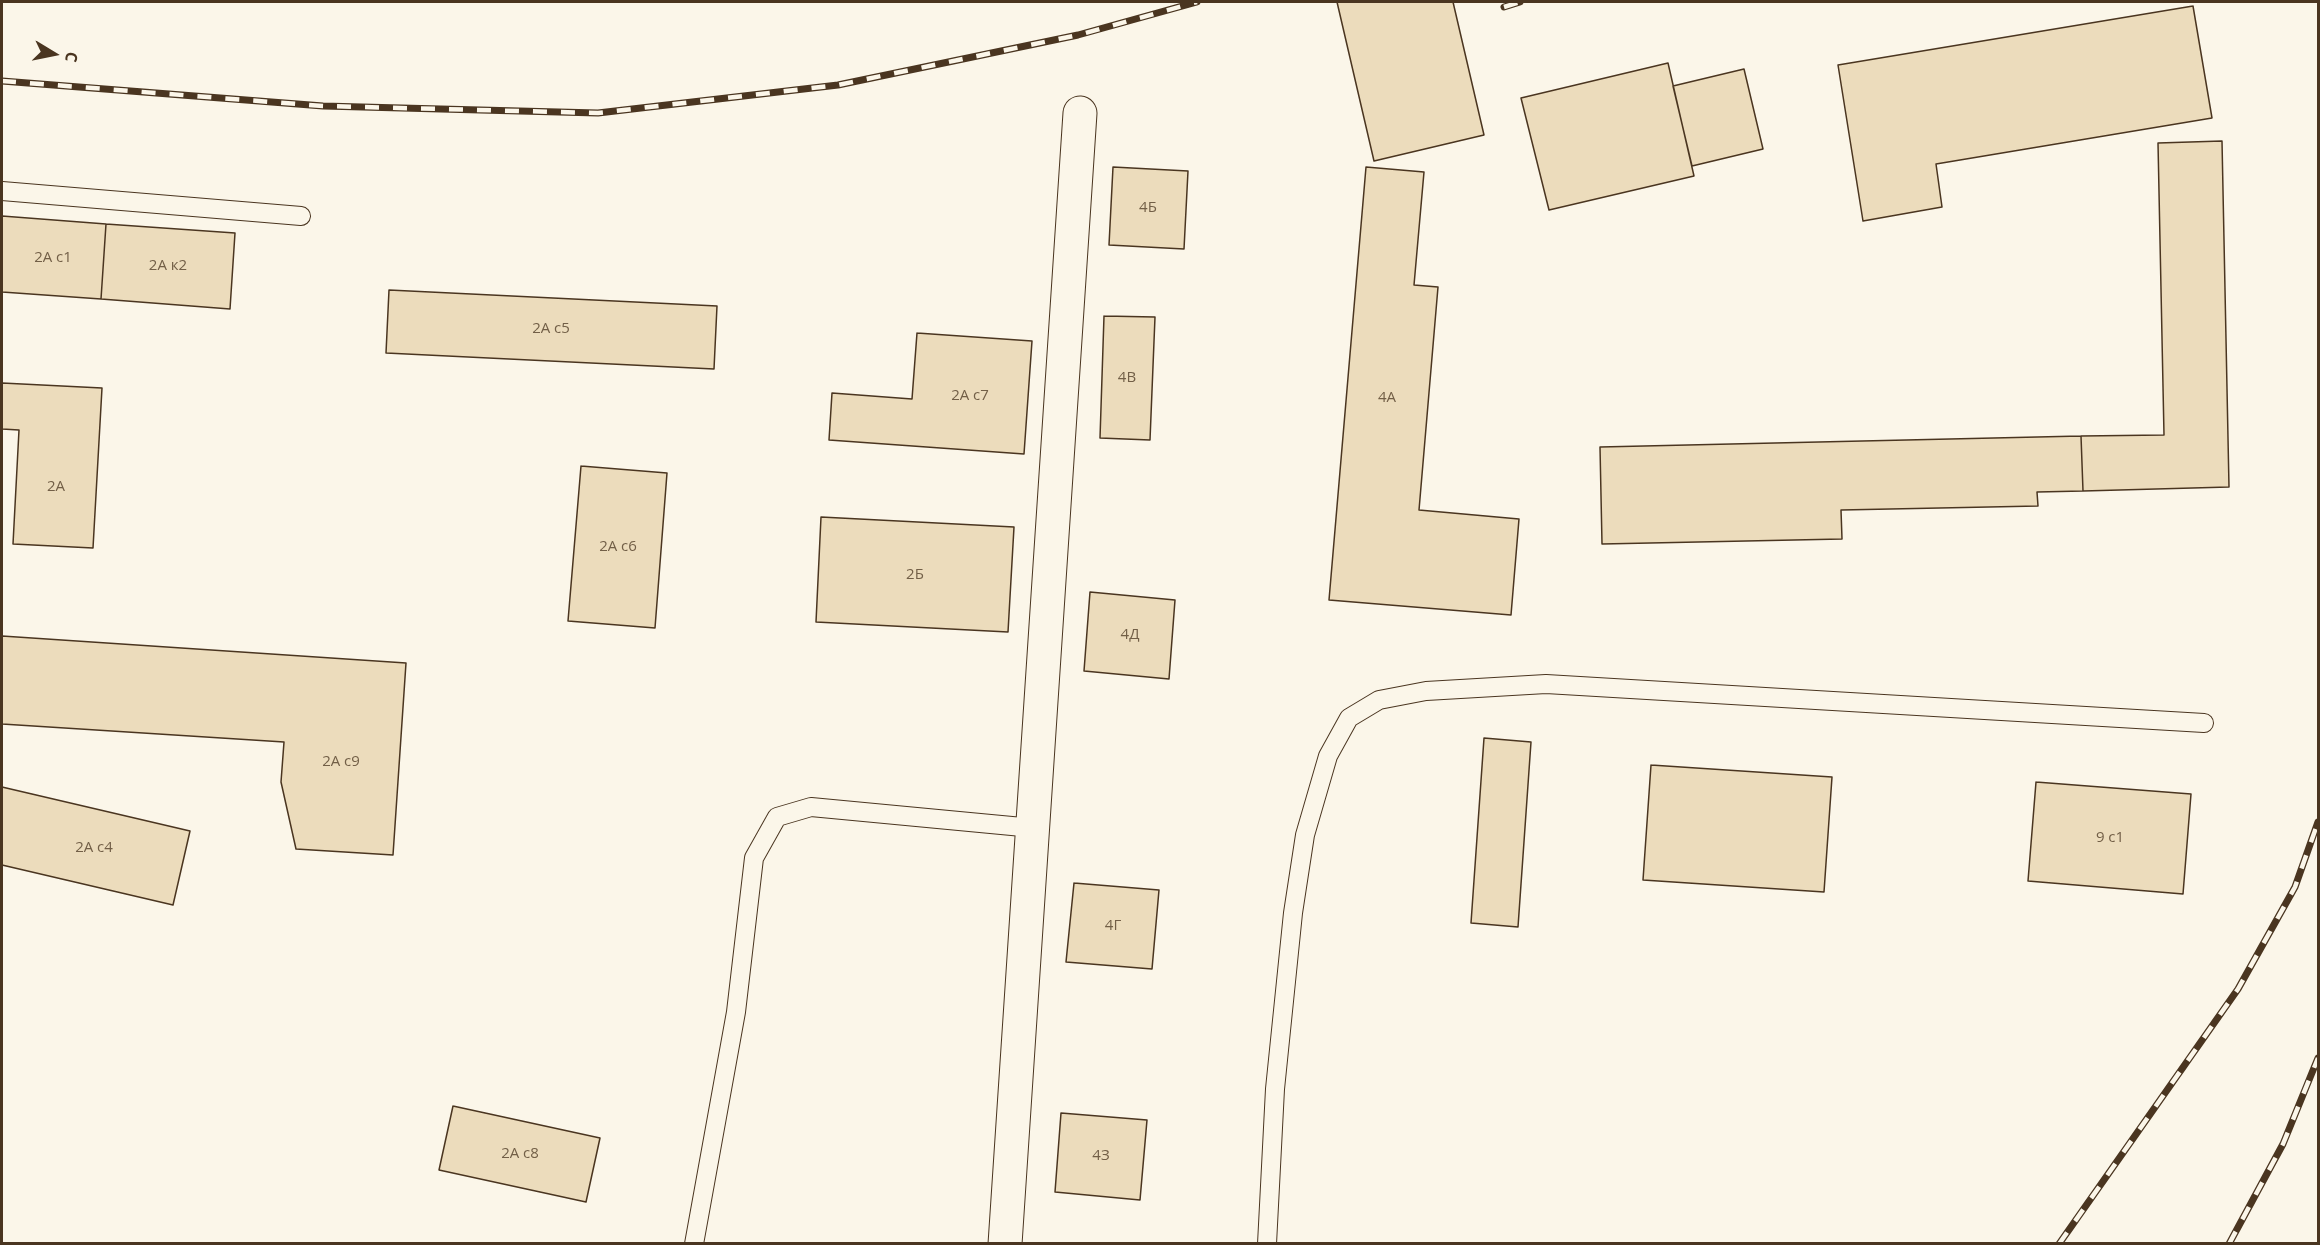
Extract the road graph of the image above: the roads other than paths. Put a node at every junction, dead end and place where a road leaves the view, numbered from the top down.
1 (1080, 113) dead end
2 (2, 191) edge
3 (301, 216) dead end
4 (2204, 723) dead end
5 (1033, 828) junction
6 (694, 1244) edge
7 (1005, 1244) edge
8 (1267, 1244) edge

1 - 5 street
2 - 3 lane
4 - 8 lane
5 - 6 lane
5 - 7 street

